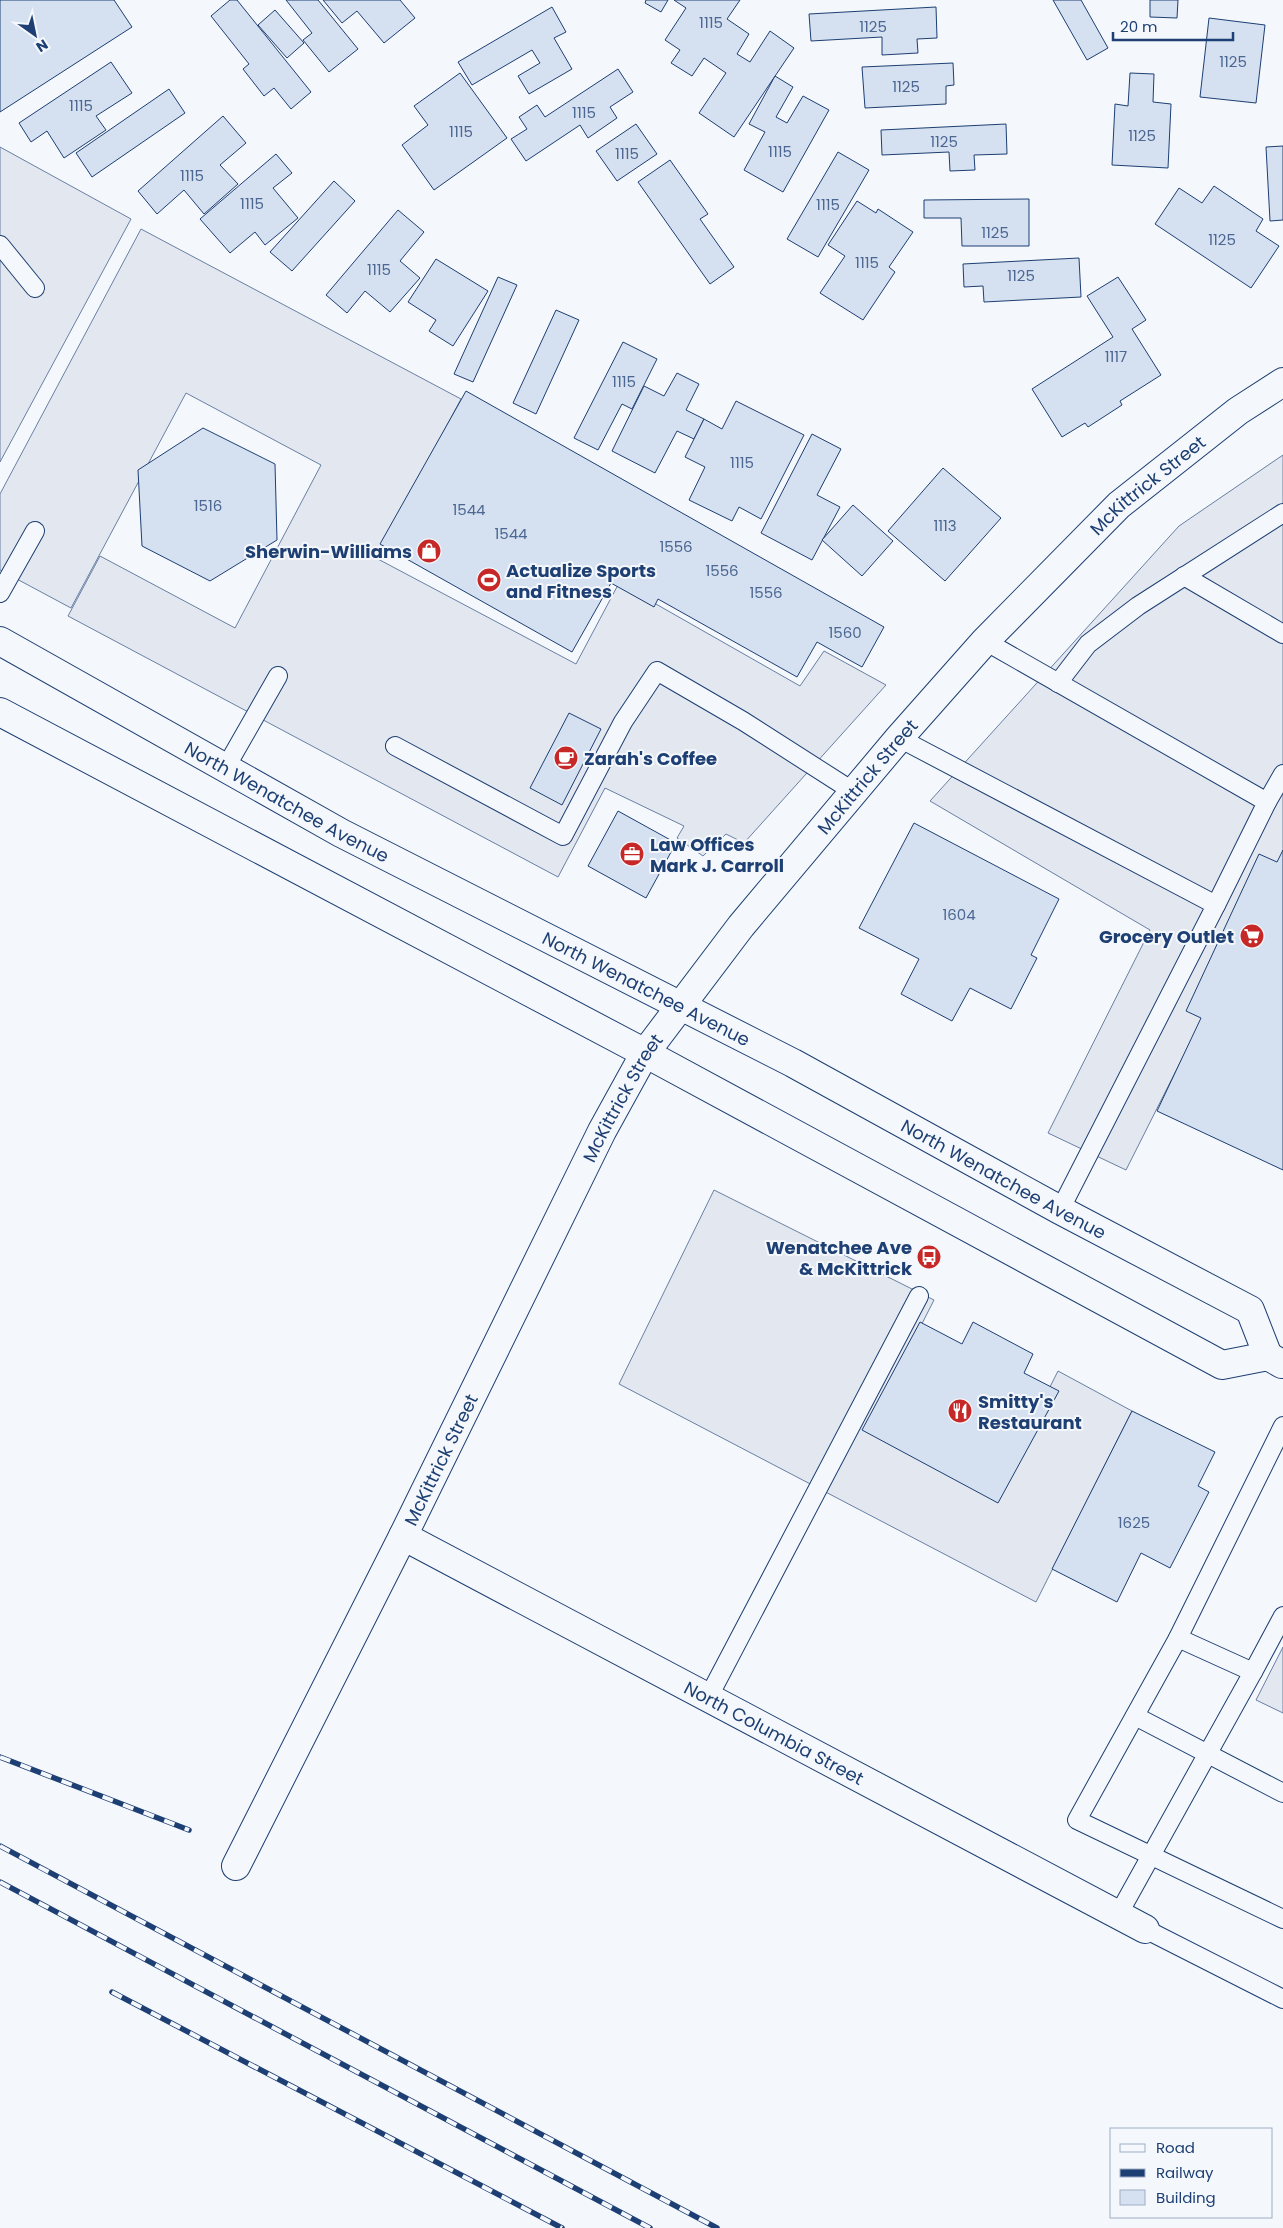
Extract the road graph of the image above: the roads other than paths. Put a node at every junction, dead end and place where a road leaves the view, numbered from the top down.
1 (0, 246) edge
2 (35, 288) dead end
3 (1283, 382) edge
4 (1283, 513) edge
5 (35, 531) dead end
6 (1184, 576) junction
7 (0, 593) edge
8 (1283, 634) edge
9 (0, 641) edge
10 (985, 641) junction
11 (278, 676) dead end
12 (1058, 683) junction
13 (0, 712) edge
14 (900, 738) junction
15 (395, 746) dead end
16 (226, 767) junction
17 (1283, 774) edge
18 (854, 792) junction
19 (1267, 802) junction
20 (1216, 904) junction
21 (680, 1006) junction
22 (645, 1053) junction
23 (1060, 1210) junction
24 (919, 1296) dead end
25 (1275, 1360) edge
26 (1283, 1426) edge
27 (403, 1536) junction
28 (1283, 1616) edge
29 (1178, 1638) junction
30 (1252, 1672) junction
31 (708, 1698) junction
32 (1135, 1716) junction
33 (1207, 1754) junction
34 (1283, 1793) edge
35 (1152, 1856) junction
36 (236, 1866) dead end
37 (1118, 1915) junction
38 (1283, 1919) edge
39 (1145, 1929) joint
40 (1283, 1999) edge

1 - 2 lane
3 - 10 main road, McKittrick Street
4 - 6 lane
5 - 7 lane
6 - 8 lane
6 - 12 lane
9 - 16 main road, North Wenatchee Avenue
10 - 12 lane
10 - 14 main road, McKittrick Street
11 - 16 lane
12 - 19 lane
13 - 22 main road, North Wenatchee Avenue
14 - 18 main road, McKittrick Street
14 - 20 lane
15 - 18 lane
16 - 21 main road, North Wenatchee Avenue
17 - 19 lane
18 - 21 main road, McKittrick Street
19 - 20 lane
20 - 23 lane
21 - 22 main road, McKittrick Street
21 - 23 main road, North Wenatchee Avenue
22 - 25 main road, North Wenatchee Avenue
22 - 27 main road, McKittrick Street
23 - 25 main road, North Wenatchee Avenue
24 - 31 lane
26 - 29 lane
27 - 31 main road, North Columbia Street
27 - 36 main road, McKittrick Street
28 - 30 lane
29 - 30 lane
29 - 32 lane
30 - 33 lane
31 - 37 main road, North Columbia Street
32 - 33 lane
32 - 35 lane
33 - 34 lane
33 - 35 lane
35 - 37 lane
35 - 38 lane
37 - 39 main road, North Columbia Street
39 - 40 lane

